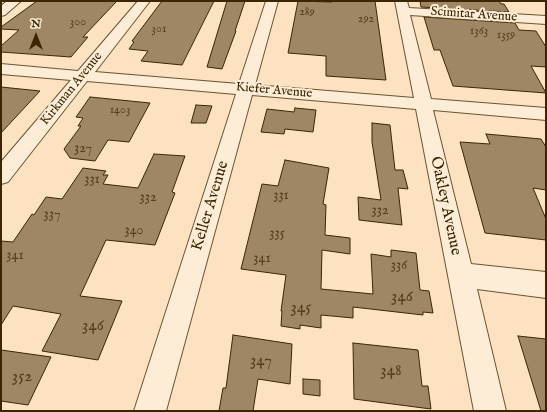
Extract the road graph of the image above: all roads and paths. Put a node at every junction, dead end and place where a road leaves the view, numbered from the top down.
1 (15, 1) edge
2 (144, 1) edge
3 (272, 1) edge
4 (402, 6) edge
5 (1, 12) edge
6 (546, 20) edge
7 (1, 69) edge
8 (83, 76) junction
9 (246, 89) junction
10 (423, 104) junction
11 (546, 114) edge
12 (1, 176) edge
13 (460, 275) junction
14 (546, 285) edge
15 (150, 411) edge
16 (490, 411) edge

1 - 5 street
2 - 8 street, Kirkman Avenue
3 - 9 street, Keller Avenue
4 - 6 street, Scimitar Avenue
4 - 10 street, Oakley Avenue
7 - 8 street, Kiefer Avenue
8 - 9 street, Kiefer Avenue
8 - 12 street, Kirkman Avenue
9 - 10 street, Kiefer Avenue
9 - 15 street, Keller Avenue
10 - 11 street, Kiefer Avenue
10 - 13 street, Oakley Avenue
13 - 14 street
13 - 16 street, Oakley Avenue

